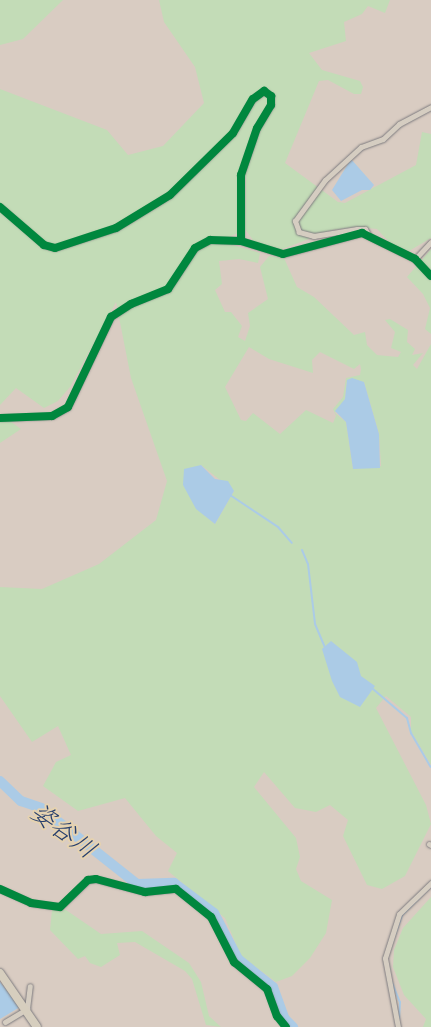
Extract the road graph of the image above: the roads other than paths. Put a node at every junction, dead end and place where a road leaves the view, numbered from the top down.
1 (431, 107) edge
2 (0, 207) edge
3 (368, 234) junction
4 (241, 241) junction
5 (431, 242) edge
6 (415, 259) junction
7 (431, 276) edge
8 (0, 418) edge
9 (431, 883) edge
10 (0, 889) edge
11 (0, 973) edge
12 (30, 986) dead end
13 (27, 1009) junction
14 (5, 1022) dead end
15 (37, 1027) edge
16 (286, 1027) edge
17 (398, 1027) edge

1 - 3 street
2 - 4 street
3 - 4 street
3 - 6 street
4 - 8 street
5 - 6 street
6 - 7 street
9 - 17 street
10 - 16 street
11 - 13 main road
12 - 13 street
13 - 14 street
13 - 15 main road

